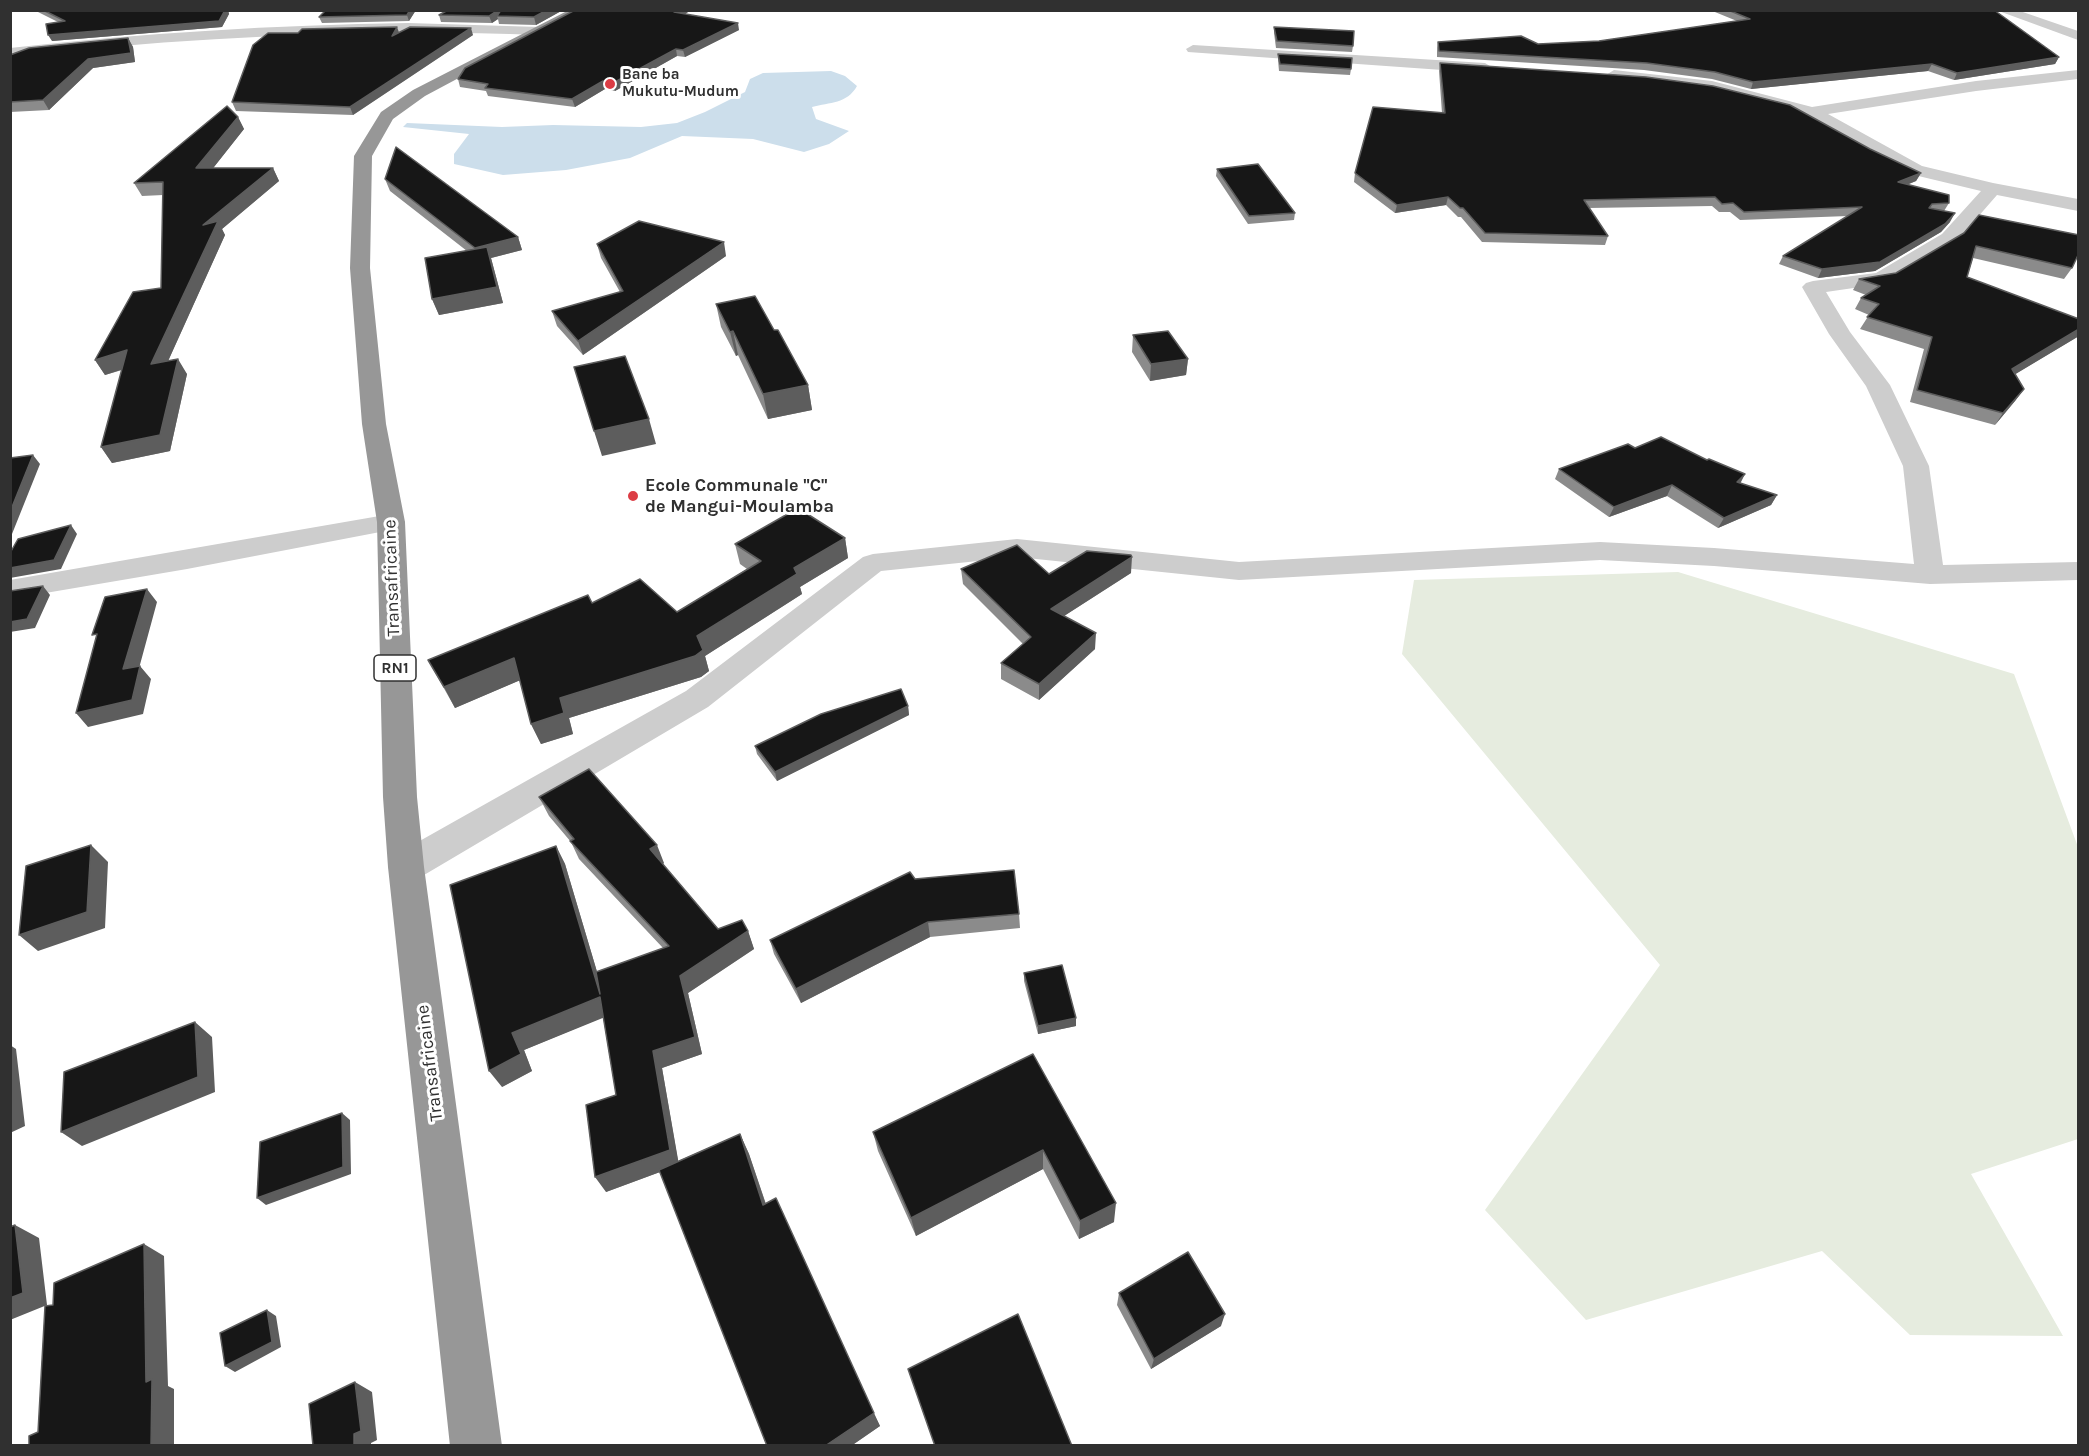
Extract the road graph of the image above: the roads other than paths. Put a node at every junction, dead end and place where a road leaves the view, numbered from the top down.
1 (580, 10) edge
2 (2002, 10) edge
3 (540, 31) junction
4 (2079, 36) edge
5 (1193, 49) dead end
6 (10, 53) edge
7 (1500, 69) edge
8 (1596, 74) edge
9 (2079, 74) edge
10 (1812, 112) junction
11 (1993, 189) junction
12 (2079, 205) edge
13 (391, 522) junction
14 (2079, 571) edge
15 (1930, 575) junction
16 (10, 590) edge
17 (406, 867) junction
18 (476, 1446) edge

1 - 3 highway, Transafricaine / RN1
2 - 4 street
3 - 6 street
3 - 13 highway, Transafricaine / RN1
5 - 7 street
8 - 10 street
9 - 10 street
10 - 11 street
11 - 12 street
11 - 15 street
13 - 16 street
13 - 17 highway, Transafricaine / RN1
14 - 15 street
15 - 17 street
17 - 18 highway, Transafricaine / RN1

